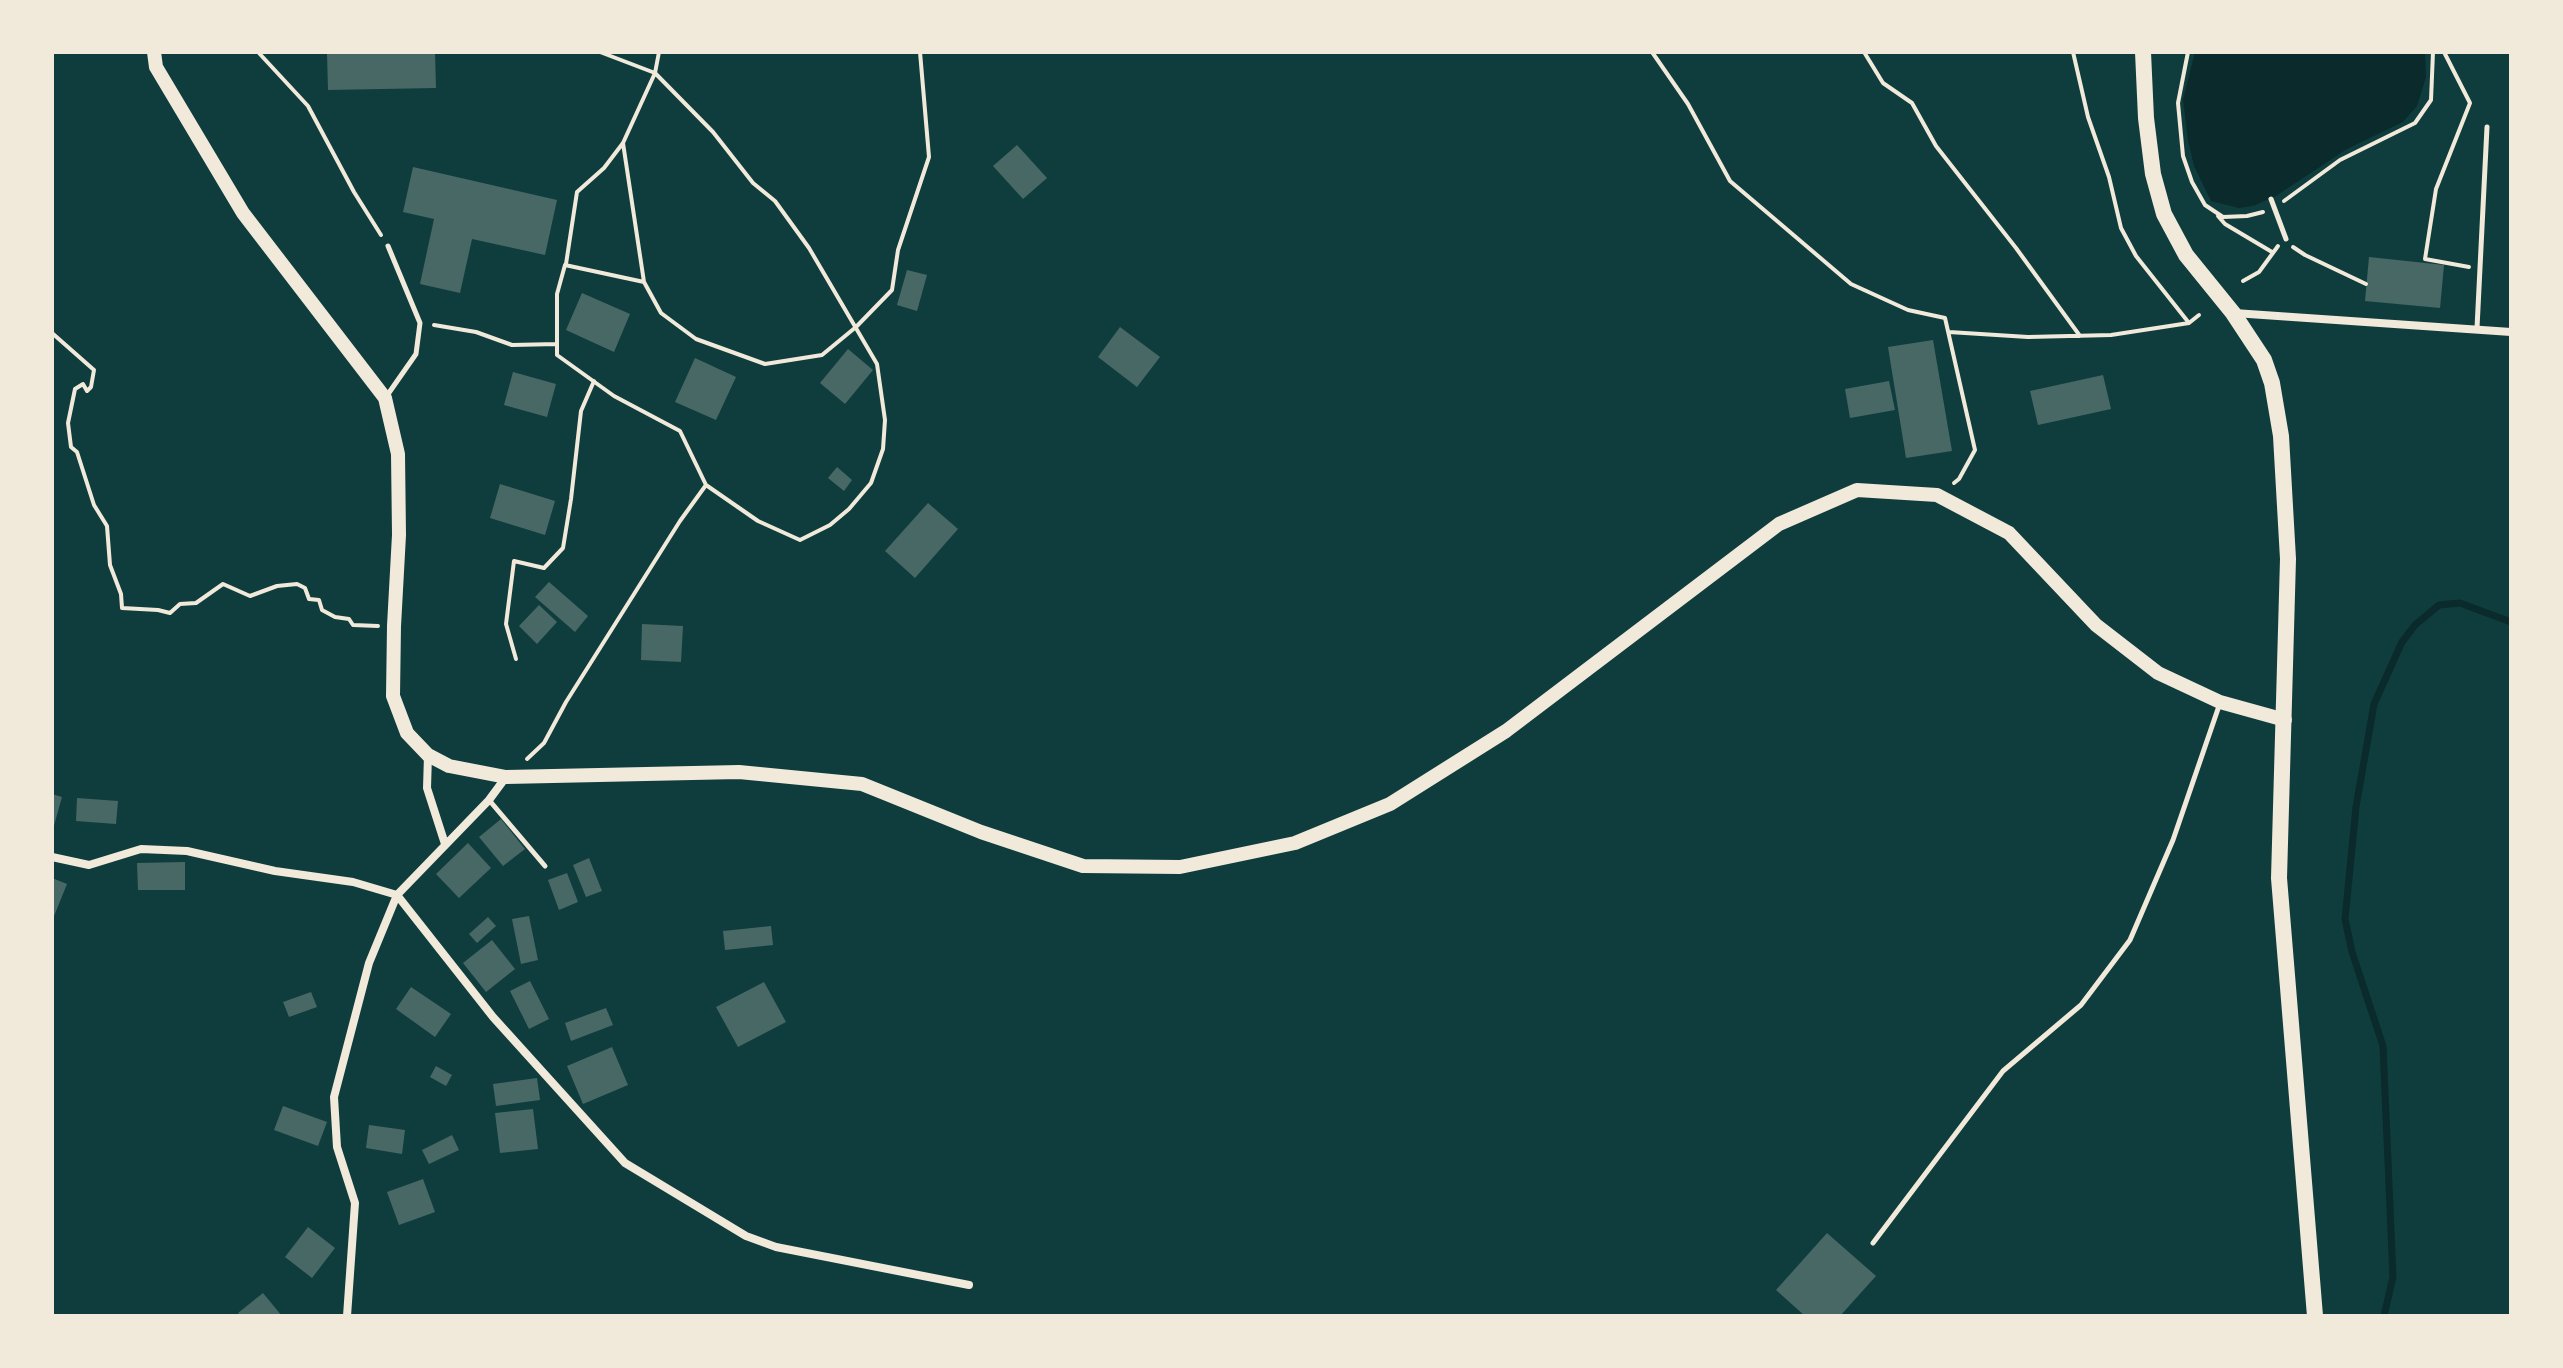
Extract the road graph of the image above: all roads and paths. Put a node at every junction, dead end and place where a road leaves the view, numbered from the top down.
1 (154, 52) edge
2 (258, 52) edge
3 (600, 52) edge
4 (659, 52) edge
5 (920, 52) edge
6 (1652, 52) edge
7 (1864, 52) edge
8 (2075, 52) edge
9 (2143, 52) edge
10 (2188, 52) edge
11 (2433, 52) edge
12 (2444, 52) edge
13 (655, 73) junction
14 (2487, 127) dead end
15 (623, 143) junction
16 (2271, 199) dead end
17 (2282, 202) dead end
18 (2268, 210) dead end
19 (2216, 214) junction
20 (2286, 239) dead end
21 (388, 246) joint
22 (2272, 252) junction
23 (565, 265) junction
24 (2480, 269) junction
25 (2243, 281) dead end
26 (644, 282) junction
27 (2366, 284) dead end
28 (2233, 313) junction
29 (2199, 315) dead end
30 (420, 323) junction
31 (2189, 323) junction
32 (856, 327) junction
33 (2477, 328) junction
34 (1949, 332) junction
35 (2511, 332) edge
36 (52, 333) edge
37 (2080, 336) junction
38 (557, 344) junction
39 (594, 381) junction
40 (385, 398) junction
41 (706, 485) junction
42 (1937, 495) junction
43 (394, 626) junction
44 (516, 659) dead end
45 (2220, 702) junction
46 (2285, 720) junction
47 (428, 755) junction
48 (506, 777) junction
49 (489, 800) junction
50 (445, 844) junction
51 (52, 857) edge
52 (545, 866) dead end
53 (397, 895) junction
54 (1873, 1243) dead end
55 (969, 1285) dead end
56 (347, 1316) edge
57 (2315, 1316) edge

1 - 40 street
2 - 21 path
3 - 13 path
4 - 13 path
5 - 32 path
6 - 34 path
7 - 37 path
8 - 31 path
9 - 28 main road
10 - 19 path
11 - 17 path
12 - 24 path
13 - 15 path
13 - 32 path
14 - 24 lane
15 - 23 path
15 - 26 path
16 - 20 lane
18 - 19 path
19 - 22 path
21 - 30 lane
22 - 25 path
22 - 27 path
23 - 26 path
23 - 38 path
24 - 33 lane
26 - 32 path
28 - 33 street
28 - 46 main road
29 - 31 path
30 - 38 path
30 - 40 lane
31 - 37 path
32 - 41 path
33 - 35 street
34 - 37 path
34 - 42 path
36 - 43 path
38 - 39 path
39 - 41 path
39 - 44 path
40 - 43 street
41 - 48 path
42 - 45 street
42 - 48 street
43 - 47 street
45 - 46 street
45 - 54 lane
46 - 57 main road
47 - 48 street
47 - 50 street
48 - 49 street
49 - 50 street
49 - 52 lane
50 - 53 street
51 - 53 street
53 - 55 street
53 - 56 street

